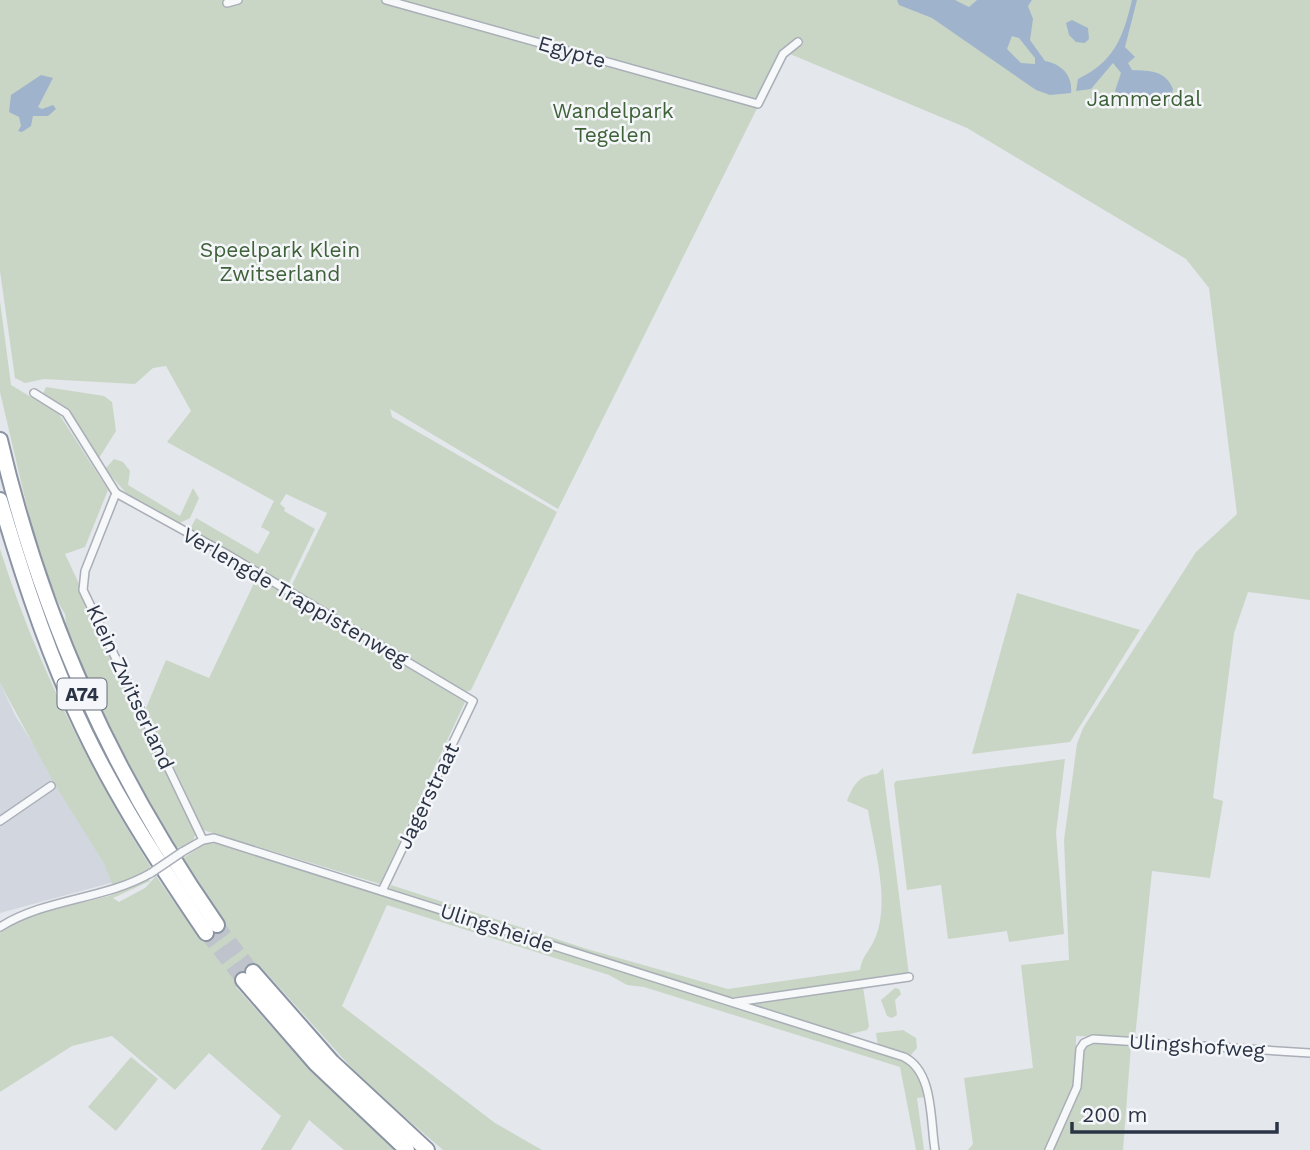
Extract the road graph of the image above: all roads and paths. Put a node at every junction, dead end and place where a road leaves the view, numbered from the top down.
1 (238, 0) edge
2 (386, 0) edge
3 (228, 3) dead end
4 (798, 42) dead end
5 (34, 393) dead end
6 (0, 440) edge
7 (116, 493) junction
8 (0, 500) edge
9 (473, 701) joint
10 (51, 786) dead end
11 (0, 821) edge
12 (203, 840) junction
13 (382, 891) junction
14 (0, 927) edge
15 (909, 977) dead end
16 (736, 1003) junction
17 (1310, 1053) edge
18 (407, 1150) edge
19 (427, 1150) edge
20 (935, 1150) edge
21 (1049, 1150) edge

1 - 3 street
2 - 4 street, Egypte
5 - 7 street
6 - 8 highway, A74
7 - 9 street, Verlengde Trappistenweg
7 - 12 street, Klein Zwitserland
9 - 13 street, Jagerstraat
10 - 11 street
12 - 13 street, Ulingsheide
12 - 14 street, bridge
13 - 16 street, Ulingsheide
15 - 16 street
16 - 20 street, Ulingsheide
17 - 21 street, Ulingshofweg
18 - 19 highway

